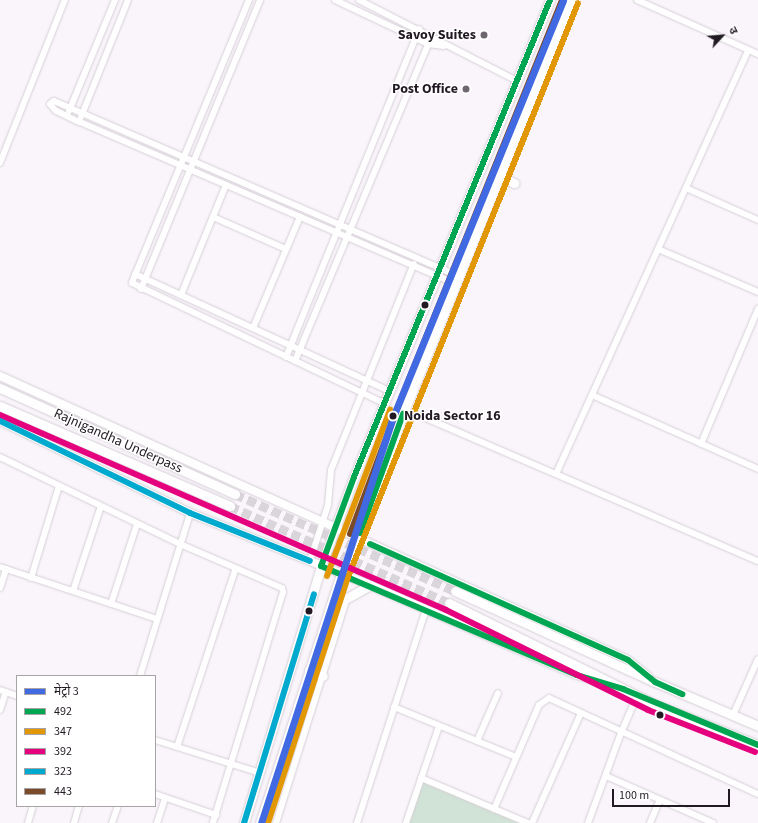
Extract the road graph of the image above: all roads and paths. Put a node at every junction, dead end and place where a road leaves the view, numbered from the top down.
1 (65, 0) edge
2 (115, 0) edge
3 (128, 0) edge
4 (249, 0) edge
5 (260, 0) edge
6 (335, 0) edge
7 (359, 0) edge
8 (550, 0) edge
9 (571, 0) edge
10 (637, 0) edge
11 (419, 29) junction
12 (432, 35) junction
13 (416, 38) junction
14 (428, 44) junction
15 (446, 46) junction
16 (748, 50) junction
17 (758, 54) edge
18 (517, 80) junction
19 (397, 85) junction
20 (409, 89) junction
21 (70, 108) junction
22 (83, 114) junction
23 (66, 116) junction
24 (79, 122) junction
25 (370, 151) junction
26 (381, 156) junction
27 (183, 157) junction
28 (194, 162) junction
29 (0, 163) edge
30 (180, 165) junction
31 (190, 170) junction
32 (499, 176) junction
33 (514, 183) dead end
34 (226, 185) junction
35 (686, 188) junction
36 (213, 217) junction
37 (300, 217) junction
38 (758, 220) edge
39 (340, 226) junction
40 (350, 230) junction
41 (337, 233) junction
42 (347, 238) junction
43 (286, 249) junction
44 (658, 249) junction
45 (415, 258) junction
46 (413, 266) junction
47 (439, 272) junction
48 (135, 274) junction
49 (146, 279) junction
50 (457, 280) junction
51 (141, 289) junction
52 (758, 292) edge
53 (181, 295) junction
54 (758, 309) edge
55 (253, 328) junction
56 (291, 346) junction
57 (300, 350) junction
58 (286, 357) junction
59 (295, 361) junction
60 (0, 376) edge
61 (366, 380) junction
62 (0, 388) edge
63 (389, 391) junction
64 (361, 392) junction
65 (592, 395) junction
66 (384, 403) junction
67 (0, 406) edge
68 (421, 416) dead end
69 (0, 421) edge
70 (701, 444) junction
71 (0, 457) edge
72 (758, 469) edge
73 (556, 474) junction
74 (59, 486) junction
75 (235, 494) tunnel mouth
76 (101, 506) junction
77 (230, 506) tunnel mouth
78 (190, 513) junction
79 (323, 521) junction
80 (137, 524) junction
81 (336, 528) junction
82 (358, 538) junction
83 (180, 544) junction
84 (310, 561) junction
85 (758, 561) edge
86 (322, 566) junction
87 (3, 568) edge
88 (236, 568) junction
89 (341, 574) junction
90 (31, 578) junction
91 (370, 585) junction
92 (0, 588) edge
93 (73, 591) junction
94 (455, 591) tunnel mouth
95 (348, 596) junction
96 (449, 603) tunnel mouth
97 (111, 604) junction
98 (426, 609) junction
99 (327, 615) junction
100 (157, 619) junction
101 (758, 659) edge
102 (309, 670) junction
103 (140, 675) edge
104 (322, 676) junction
105 (655, 682) junction
106 (623, 689) junction
107 (3, 691) edge
108 (498, 693) dead end
109 (16, 696) edge
110 (638, 696) junction
111 (394, 707) junction
112 (0, 710) edge
113 (581, 713) junction
114 (733, 715) junction
115 (439, 726) junction
116 (758, 726) edge
117 (621, 733) junction
118 (156, 740) edge
119 (477, 741) junction
120 (758, 745) edge
121 (177, 747) junction
122 (516, 757) junction
123 (232, 764) junction
124 (260, 773) junction
125 (606, 776) junction
126 (421, 778) junction
127 (156, 794) edge
128 (758, 794) edge
129 (165, 798) junction
130 (660, 800) junction
131 (33, 807) edge
132 (79, 807) edge
133 (118, 807) edge
134 (494, 809) junction
135 (216, 815) junction
136 (28, 823) edge
137 (74, 823) edge
138 (112, 823) edge
139 (157, 823) edge
140 (213, 823) edge
141 (244, 823) edge
142 (260, 823) edge
143 (276, 823) edge
144 (357, 823) edge
145 (406, 823) edge
146 (528, 823) edge
147 (532, 823) edge
148 (588, 823) edge
149 (650, 823) edge
150 (711, 823) edge

1 - 29 street
2 - 21 street
3 - 22 street
4 - 27 street
5 - 28 street
6 - 13 street
7 - 11 street
8 - 18 main road
9 - 32 main road
10 - 16 street
11 - 12 street
11 - 13 street
12 - 14 street
12 - 15 street
13 - 14 street
13 - 19 street
14 - 15 street
14 - 20 street
15 - 18 street
16 - 17 street
16 - 35 street
18 - 47 main road
19 - 20 street
19 - 25 street
20 - 26 street
21 - 22 street
21 - 23 street
21 - 23 street
22 - 24 street
22 - 27 street
23 - 24 street
24 - 30 street
25 - 26 street
25 - 39 street
26 - 40 street
27 - 28 street
27 - 30 street
28 - 31 street
28 - 39 street
30 - 31 street
30 - 48 street
31 - 34 street
31 - 49 street
32 - 33 main road
32 - 50 main road
34 - 36 street
34 - 37 street
35 - 38 street
35 - 44 street
36 - 43 street
36 - 53 street
37 - 41 street
37 - 43 street
39 - 40 street
39 - 41 street
40 - 42 street
40 - 45 street
41 - 42 street
41 - 56 street
42 - 46 street
42 - 57 street
43 - 55 street
44 - 52 street
44 - 65 street
45 - 46 street
45 - 47 street
46 - 47 street
46 - 61 street
47 - 50 street
47 - 63 main road
48 - 49 street
48 - 51 street
49 - 51 street
49 - 53 street
50 - 82 main road
51 - 58 street
53 - 55 street
54 - 70 street
55 - 56 street
56 - 57 street
56 - 58 street
57 - 59 street
57 - 61 street
58 - 59 street
59 - 64 street
60 - 79 street
61 - 63 street
61 - 64 street
62 - 75 main road, Rajnigandha Underpass
63 - 66 main road
64 - 66 street
64 - 79 street
65 - 70 street
65 - 73 street
66 - 81 main road
67 - 77 main road, Rajnigandha Underpass
68 - 73 street
69 - 78 street
70 - 72 street
71 - 74 street
73 - 85 street
74 - 76 street
74 - 90 street
76 - 80 street
76 - 93 street
78 - 83 street
78 - 84 street
79 - 81 street
79 - 84 street
80 - 83 street
80 - 97 street
81 - 82 street
81 - 86 main road
82 - 89 main road
82 - 105 street
83 - 88 street
83 - 100 street
84 - 86 street
86 - 89 street
86 - 124 main road
87 - 90 street
87 - 92 street
88 - 121 street
88 - 123 street
89 - 91 street
89 - 99 main road
90 - 93 street
91 - 95 main road
91 - 98 street
93 - 97 street
94 - 105 main road
95 - 99 main road
95 - 104 street
96 - 106 main road
97 - 100 street
98 - 106 street
98 - 111 street
99 - 102 main road
100 - 103 street
101 - 114 street
102 - 104 main road
102 - 142 main road
104 - 143 street
105 - 114 main road
106 - 110 main road
107 - 109 street
107 - 112 street
108 - 119 street
110 - 117 street
110 - 120 main road
111 - 115 street
111 - 144 street
113 - 117 street
113 - 122 street
113 - 147 street
114 - 116 main road
115 - 119 street
115 - 126 street
117 - 125 street
117 - 128 street
118 - 121 street
119 - 122 street
121 - 123 street
122 - 134 street
123 - 124 street
123 - 135 street
124 - 141 main road
125 - 130 street
125 - 148 street
126 - 134 street
126 - 145 street
127 - 129 street
129 - 135 street
129 - 139 street
130 - 149 street
130 - 150 street
131 - 136 street
132 - 137 street
133 - 138 street
134 - 146 street
135 - 140 street

